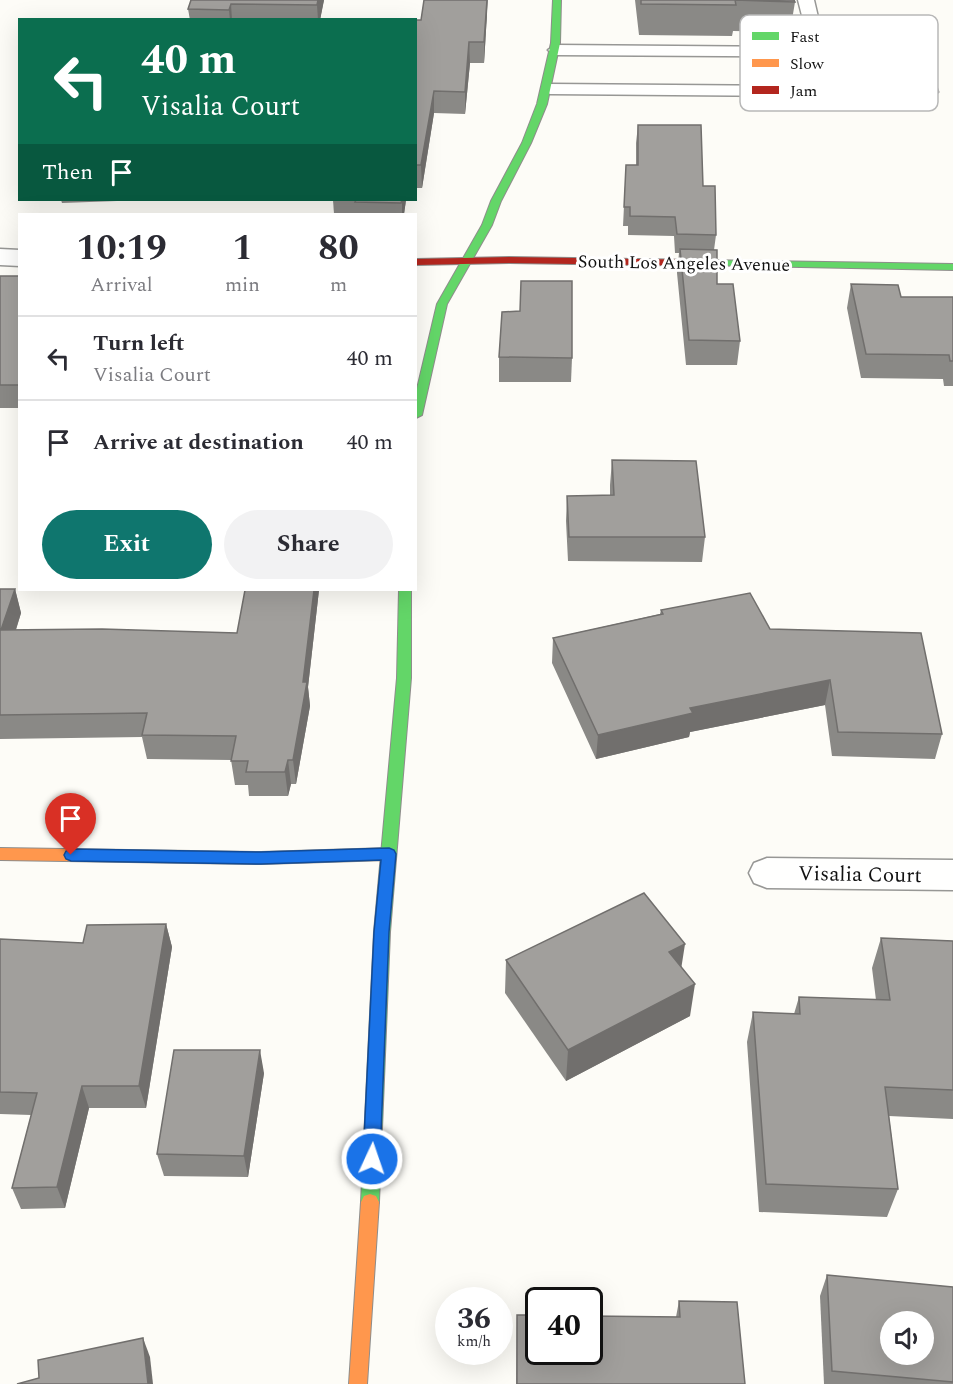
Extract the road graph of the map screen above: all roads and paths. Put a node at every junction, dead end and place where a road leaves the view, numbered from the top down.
1 (557, 0) edge
2 (806, 0) edge
3 (810, 15) edge
4 (556, 50) junction
5 (740, 52) edge
6 (550, 89) junction
7 (740, 90) edge
8 (0, 258) edge
9 (18, 258) edge
10 (467, 261) junction
11 (417, 262) edge
12 (953, 267) edge
13 (417, 411) edge
14 (405, 591) edge
15 (0, 854) edge
16 (389, 854) junction
17 (767, 873) dead end
18 (953, 875) edge
19 (358, 1384) edge

1 - 4 street
2 - 3 lane
4 - 5 lane
4 - 6 street
6 - 7 lane
6 - 10 street
8 - 9 street
10 - 11 street, South Los Angeles Avenue
10 - 12 street, South Los Angeles Avenue
10 - 13 street
14 - 16 street
15 - 16 street
16 - 19 street
17 - 18 street, Visalia Court

